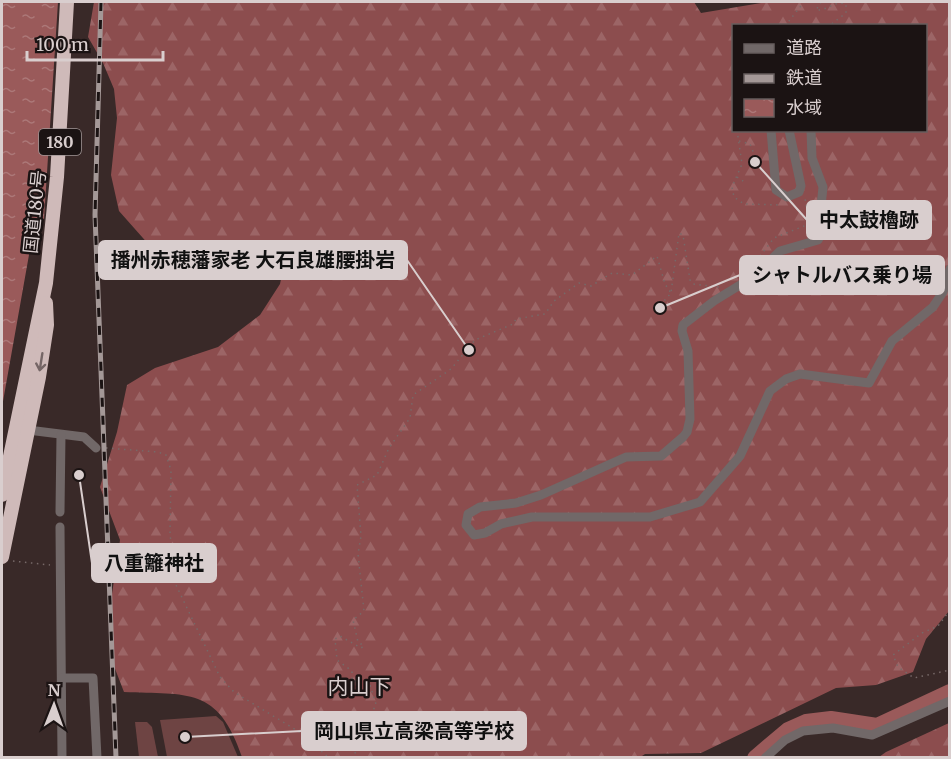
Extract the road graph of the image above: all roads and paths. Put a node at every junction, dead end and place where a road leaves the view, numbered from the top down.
1 (67, 2) edge
2 (804, 2) edge
3 (821, 2) edge
4 (787, 24) edge
5 (832, 24) edge
6 (737, 132) edge
7 (771, 132) edge
8 (789, 132) edge
9 (811, 132) edge
10 (738, 141) junction
11 (754, 154) dead end
12 (736, 176) junction
13 (746, 183) dead end
14 (804, 198) dead end
15 (784, 205) dead end
16 (759, 258) dead end
17 (950, 269) edge
18 (46, 283) junction
19 (722, 287) dead end
20 (671, 293) junction
21 (661, 312) dead end
22 (27, 430) junction
23 (62, 435) junction
24 (96, 448) joint
25 (2, 495) edge
26 (60, 512) dead end
27 (60, 527) dead end
28 (7, 559) edge
29 (60, 566) junction
30 (950, 610) edge
31 (950, 670) edge
32 (62, 678) junction
33 (950, 700) edge
34 (62, 758) edge
35 (97, 758) edge
36 (329, 758) edge
37 (351, 758) edge
38 (765, 758) edge

1 - 18 highway, 国道180号 / 180
2 - 4 path
3 - 5 path
6 - 10 path
7 - 8 street
9 - 17 street
10 - 11 path
10 - 12 path
12 - 13 path
12 - 15 path
14 - 16 path
18 -> 22 highway, 国道180号 / 180
18 - 25 highway, 国道180号 / 180
19 - 20 path
20 - 21 path
20 - 37 path
22 - 23 street
22 - 28 highway, 国道180号 / 180
23 - 24 street
23 - 26 street
24 - 36 path
27 - 29 street
28 - 29 path
29 - 32 street
30 - 31 path
32 - 34 street
32 - 35 street
33 - 38 street

